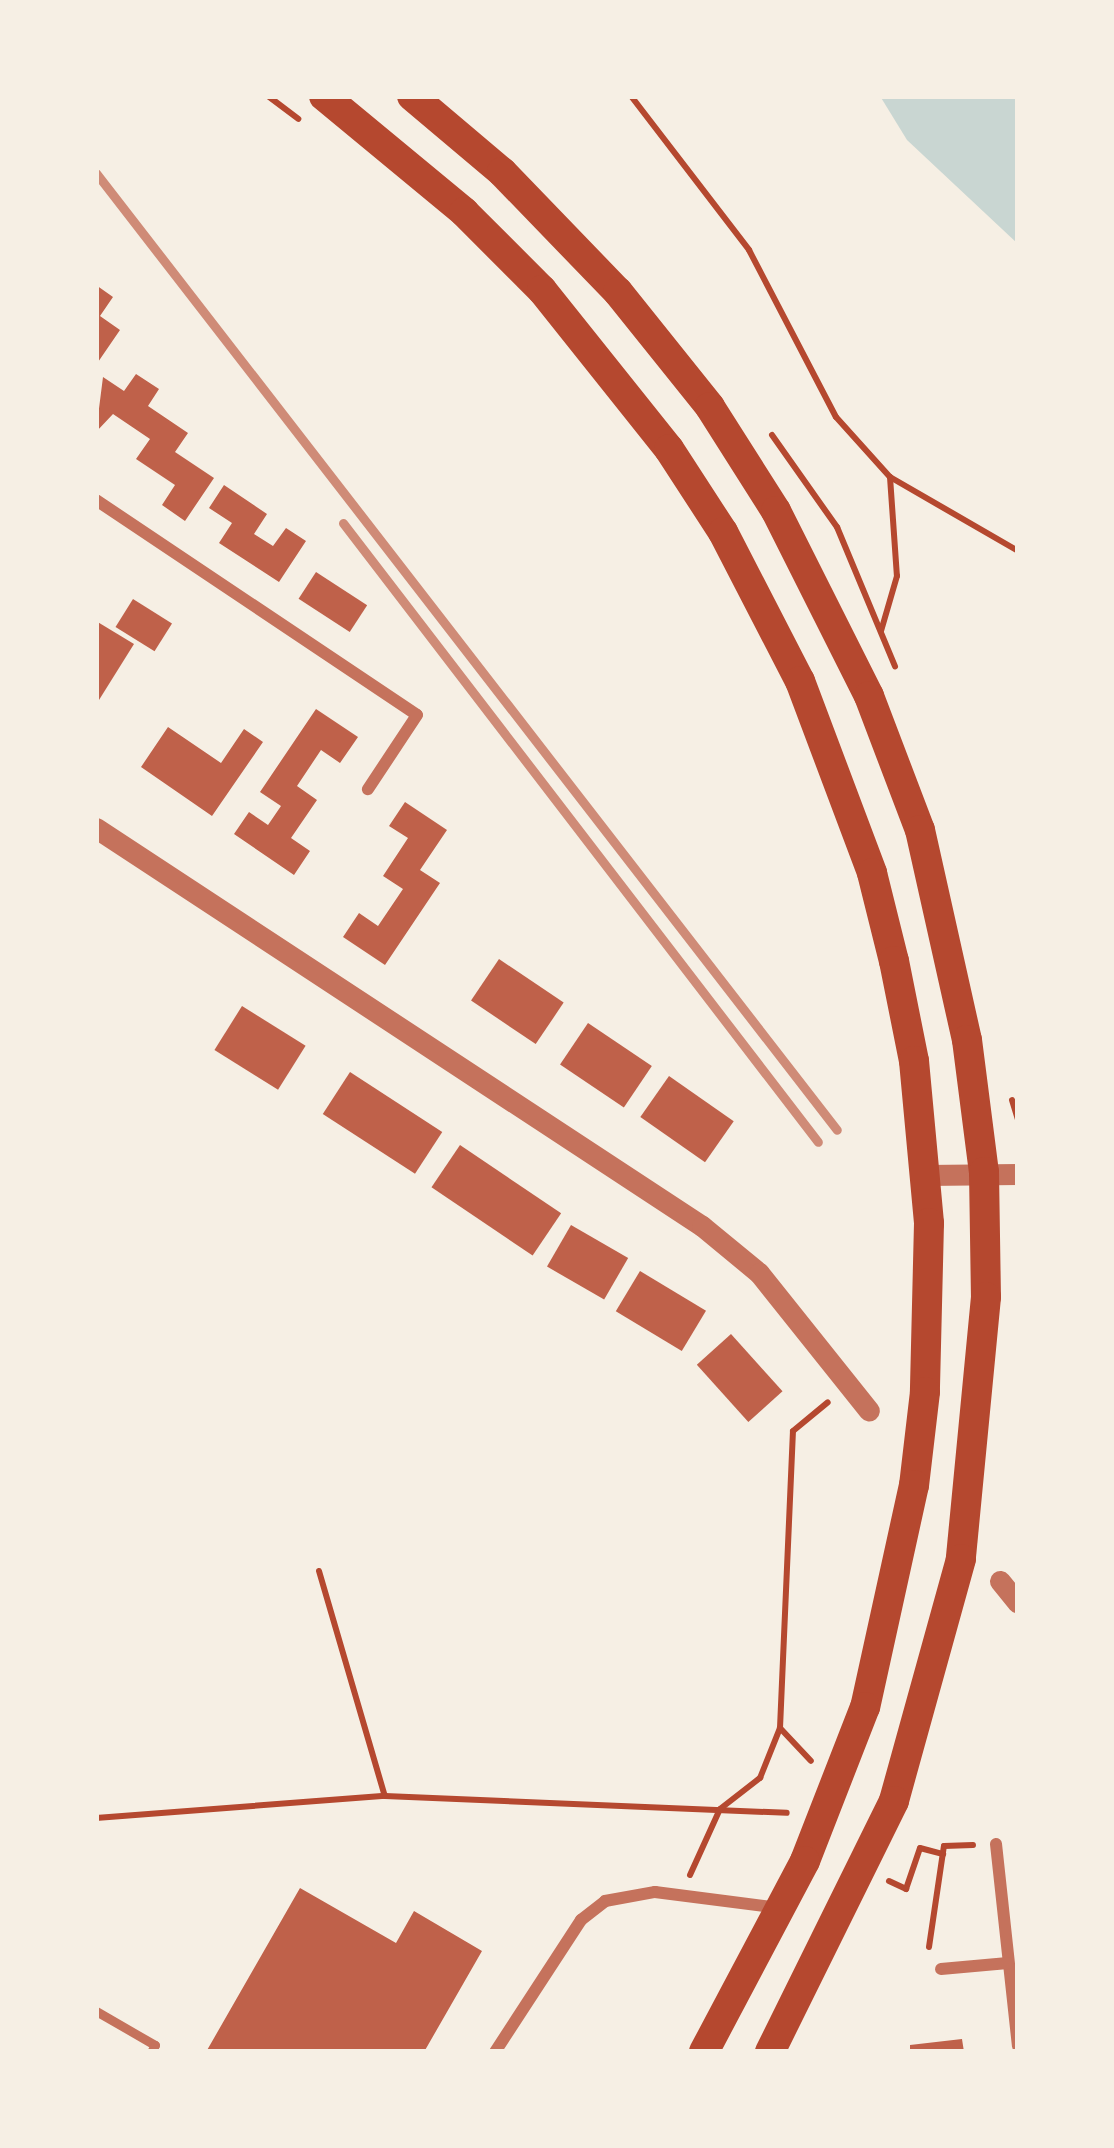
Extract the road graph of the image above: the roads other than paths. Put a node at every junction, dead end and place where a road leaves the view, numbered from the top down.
1 (325, 96) edge
2 (412, 96) edge
3 (96, 500) edge
4 (368, 789) dead end
5 (96, 828) edge
6 (984, 1172) junction
7 (1018, 1174) edge
8 (926, 1175) junction
9 (869, 1411) dead end
10 (1000, 1581) dead end
11 (1018, 1603) edge
12 (996, 1844) road end
13 (782, 1908) junction
14 (1008, 1963) junction
15 (941, 1969) road end
16 (96, 2011) edge
17 (1018, 2046) edge
18 (152, 2052) edge
19 (495, 2052) edge
20 (704, 2052) edge
21 (770, 2052) edge

1 - 8 main road
2 - 6 main road
3 - 4 street
5 - 9 street
6 - 7 street
6 - 8 street
6 - 21 main road
8 - 13 main road
10 - 11 street
12 - 14 street
13 - 19 street
13 - 20 main road
14 - 15 street
14 - 17 street
16 - 18 lane

